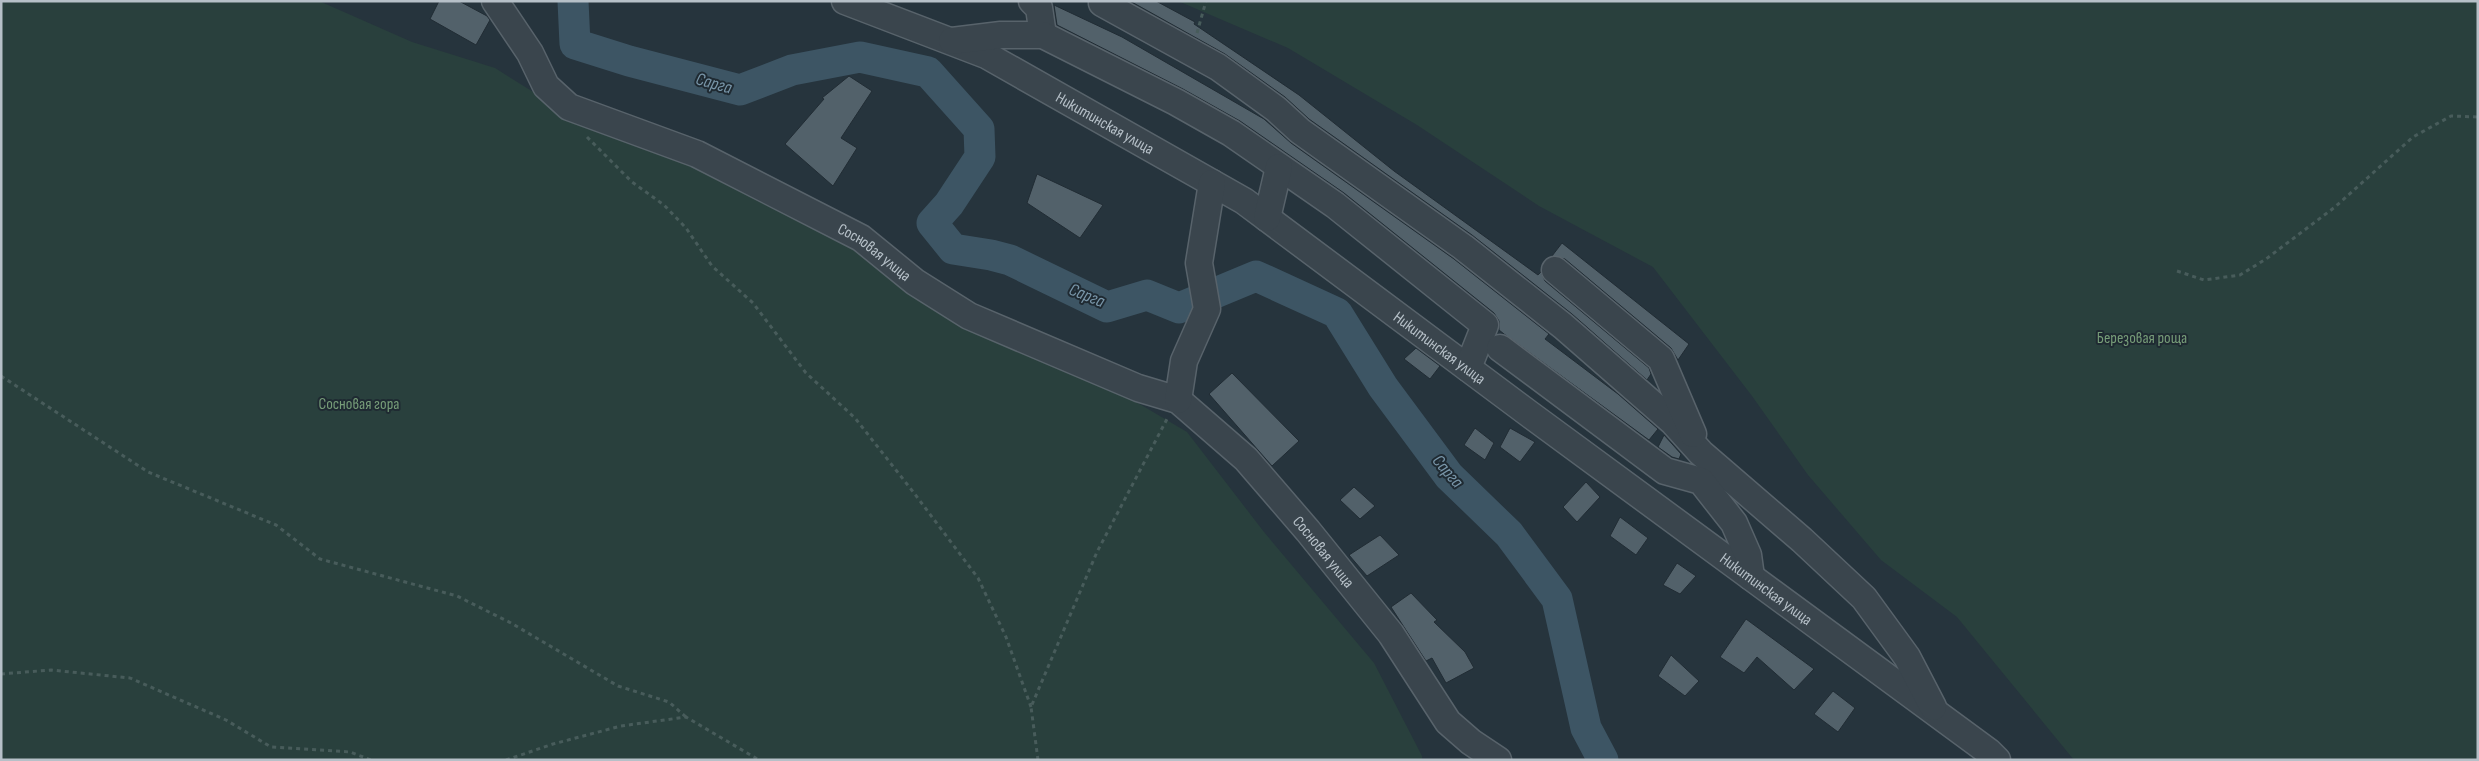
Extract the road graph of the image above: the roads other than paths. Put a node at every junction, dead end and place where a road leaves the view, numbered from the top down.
1 (494, 1) edge
2 (845, 1) edge
3 (1032, 1) edge
4 (1102, 3) dead end
5 (888, 10) edge
6 (1043, 35) junction
7 (949, 41) junction
8 (1280, 167) junction
9 (1212, 182) junction
10 (1267, 218) junction
11 (1555, 270) dead end
12 (1500, 348) dead end
13 (1468, 368) junction
14 (1178, 400) junction
15 (1701, 453) junction
16 (1701, 481) junction
17 (1751, 577) junction
18 (1935, 712) junction
19 (1469, 751) edge
20 (1498, 760) edge
21 (1997, 760) edge

1 - 14 street, Сосновая улица
2 - 5 street, Никитинская улица
3 - 6 street
4 - 15 street
5 - 7 street, Никитинская улица
6 - 7 street
6 - 8 street
7 - 9 street, Никитинская улица
8 - 10 street
8 - 13 street
9 - 10 street, Никитинская улица
9 - 14 street
10 - 13 street, Никитинская улица
11 - 15 street
12 - 16 street
13 - 17 street, Никитинская улица
14 - 19 street, Сосновая улица
15 - 16 street
15 - 18 street
16 - 17 street
17 - 18 street, Никитинская улица
18 - 21 street, Никитинская улица
19 - 20 street, Сосновая улица

